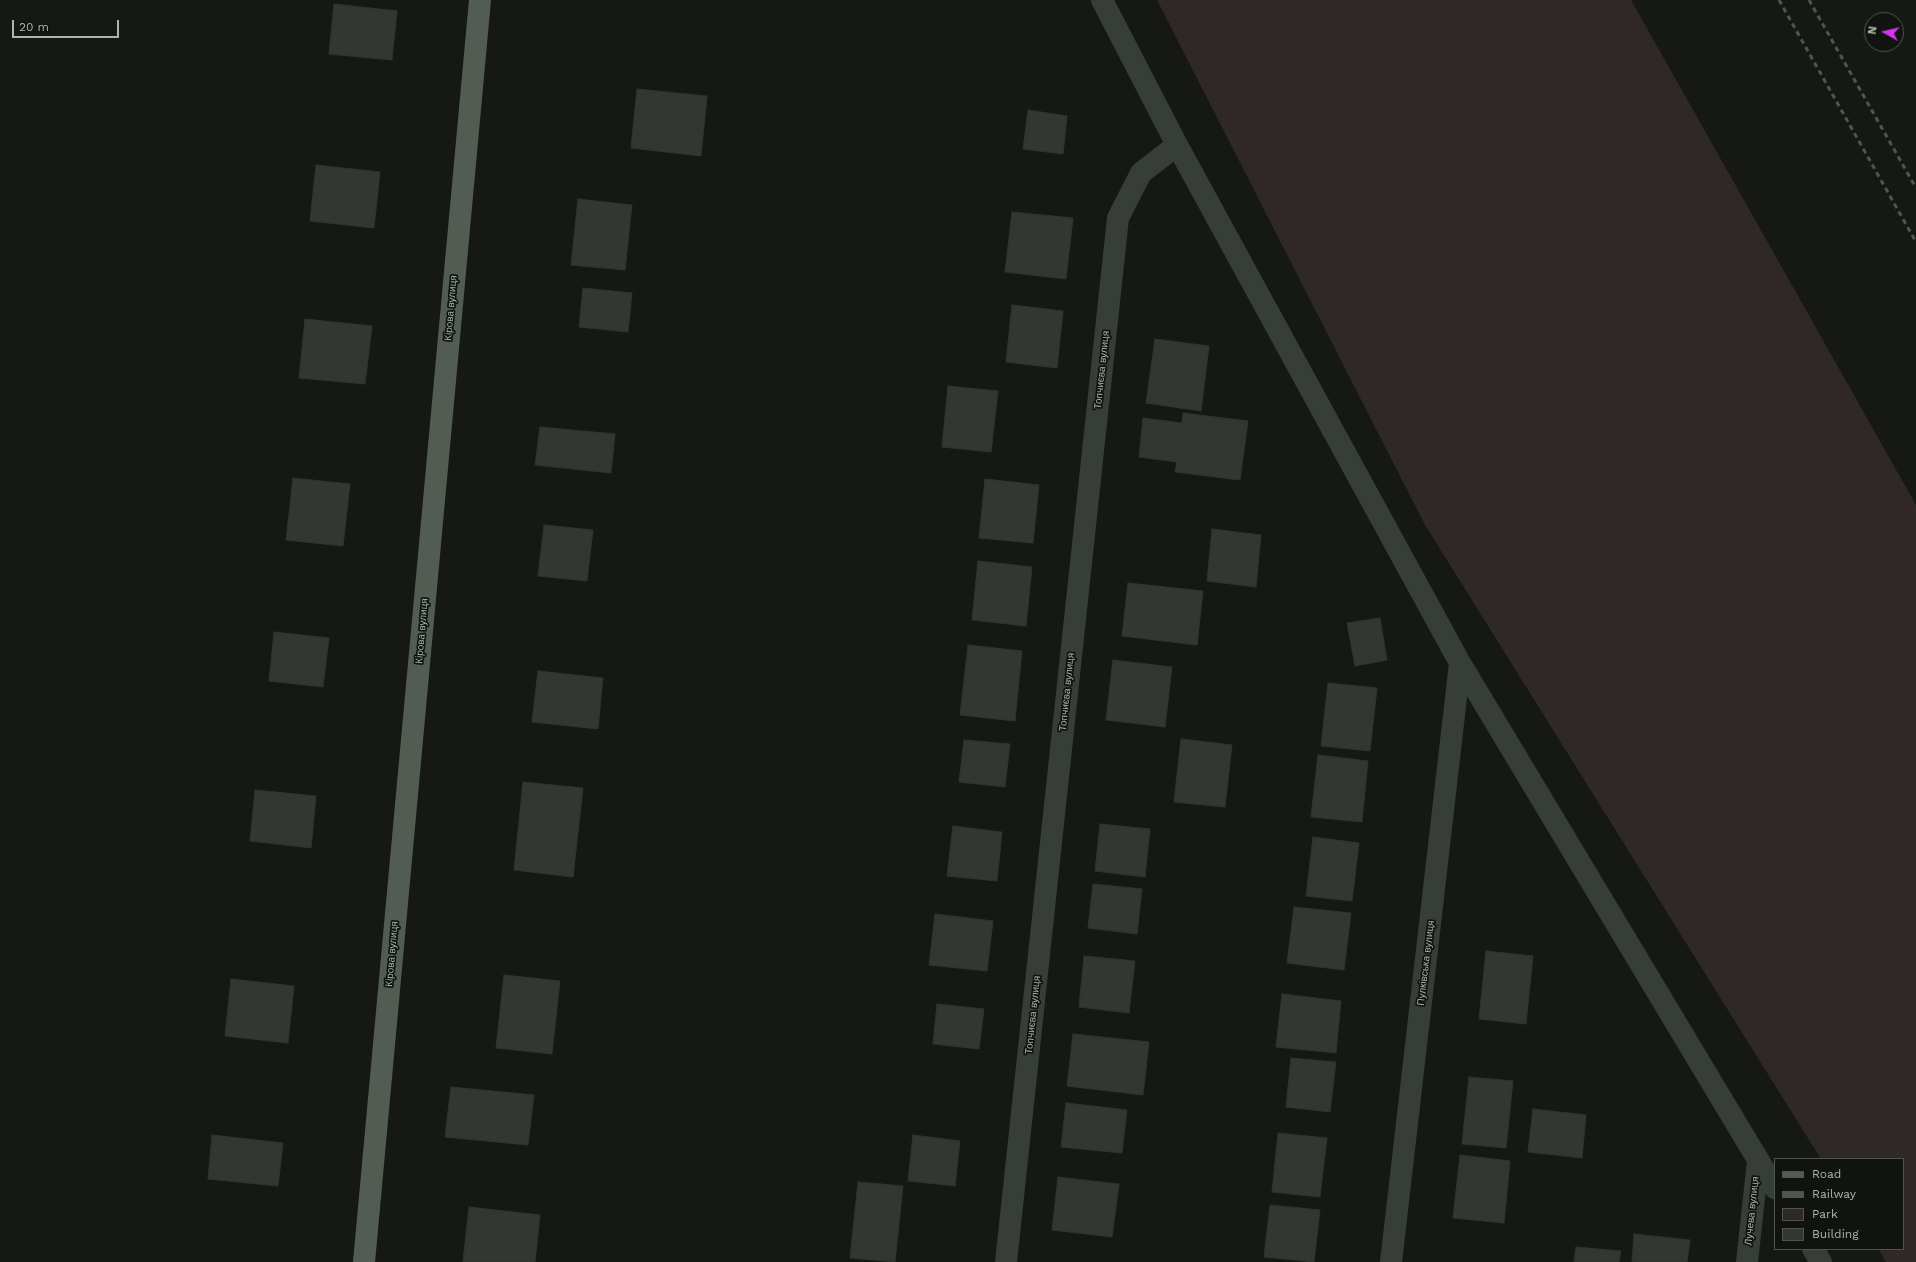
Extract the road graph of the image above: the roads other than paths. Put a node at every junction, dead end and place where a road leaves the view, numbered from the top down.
1 (480, 0) edge
2 (1102, 0) edge
3 (1177, 146) junction
4 (1460, 663) junction
5 (1758, 1161) junction
6 (1774, 1186) edge
7 (1814, 1250) edge
8 (364, 1262) edge
9 (1006, 1262) edge
10 (1391, 1262) edge
11 (1746, 1262) edge
12 (1821, 1262) edge

1 - 8 main road, Кірова вулиця
2 - 3 street
3 - 4 street
3 - 9 street, Топчиєва вулиця
4 - 5 street
4 - 10 street, Пулківська вулиця
5 - 6 street
5 - 11 street, Лучева вулиця
7 - 12 street

